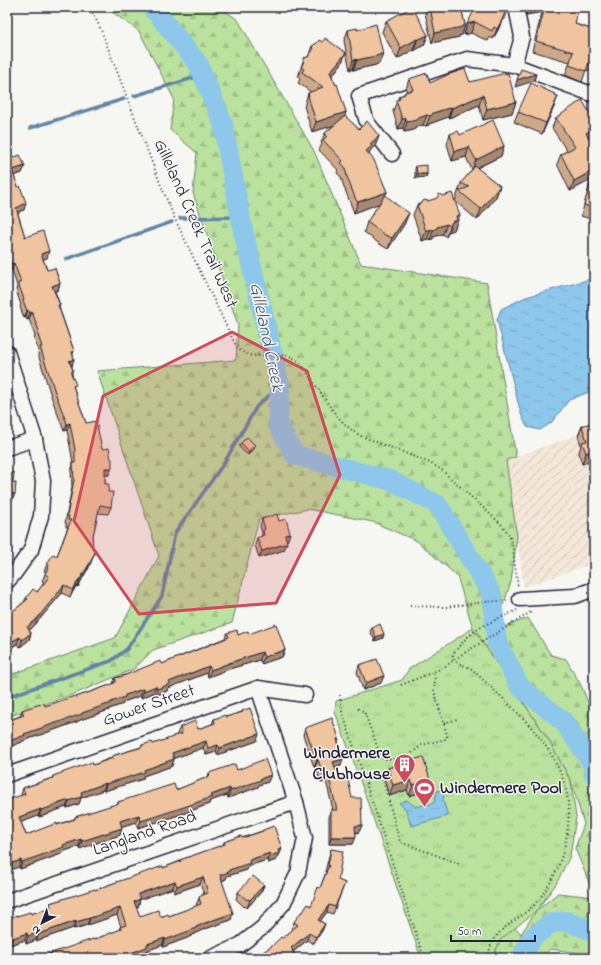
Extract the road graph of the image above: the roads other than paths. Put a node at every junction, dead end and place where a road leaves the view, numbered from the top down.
1 (516, 7) edge
2 (514, 65) junction
3 (594, 95) edge
4 (392, 154) dead end
5 (7, 352) edge
6 (35, 439) junction
7 (7, 448) edge
8 (7, 582) edge
9 (594, 589) edge
10 (520, 599) road end
11 (258, 688) junction
12 (305, 695) dead end
13 (7, 775) edge
14 (296, 802) junction
15 (7, 901) edge
16 (211, 958) edge

1 - 2 street
2 - 3 street
2 - 4 street
5 - 6 street
6 - 7 street
6 - 8 street
9 - 10 street
11 - 12 street, Gower Street
11 - 13 street, Gower Street
11 - 14 street
14 - 15 street, Langland Road
14 - 16 street

